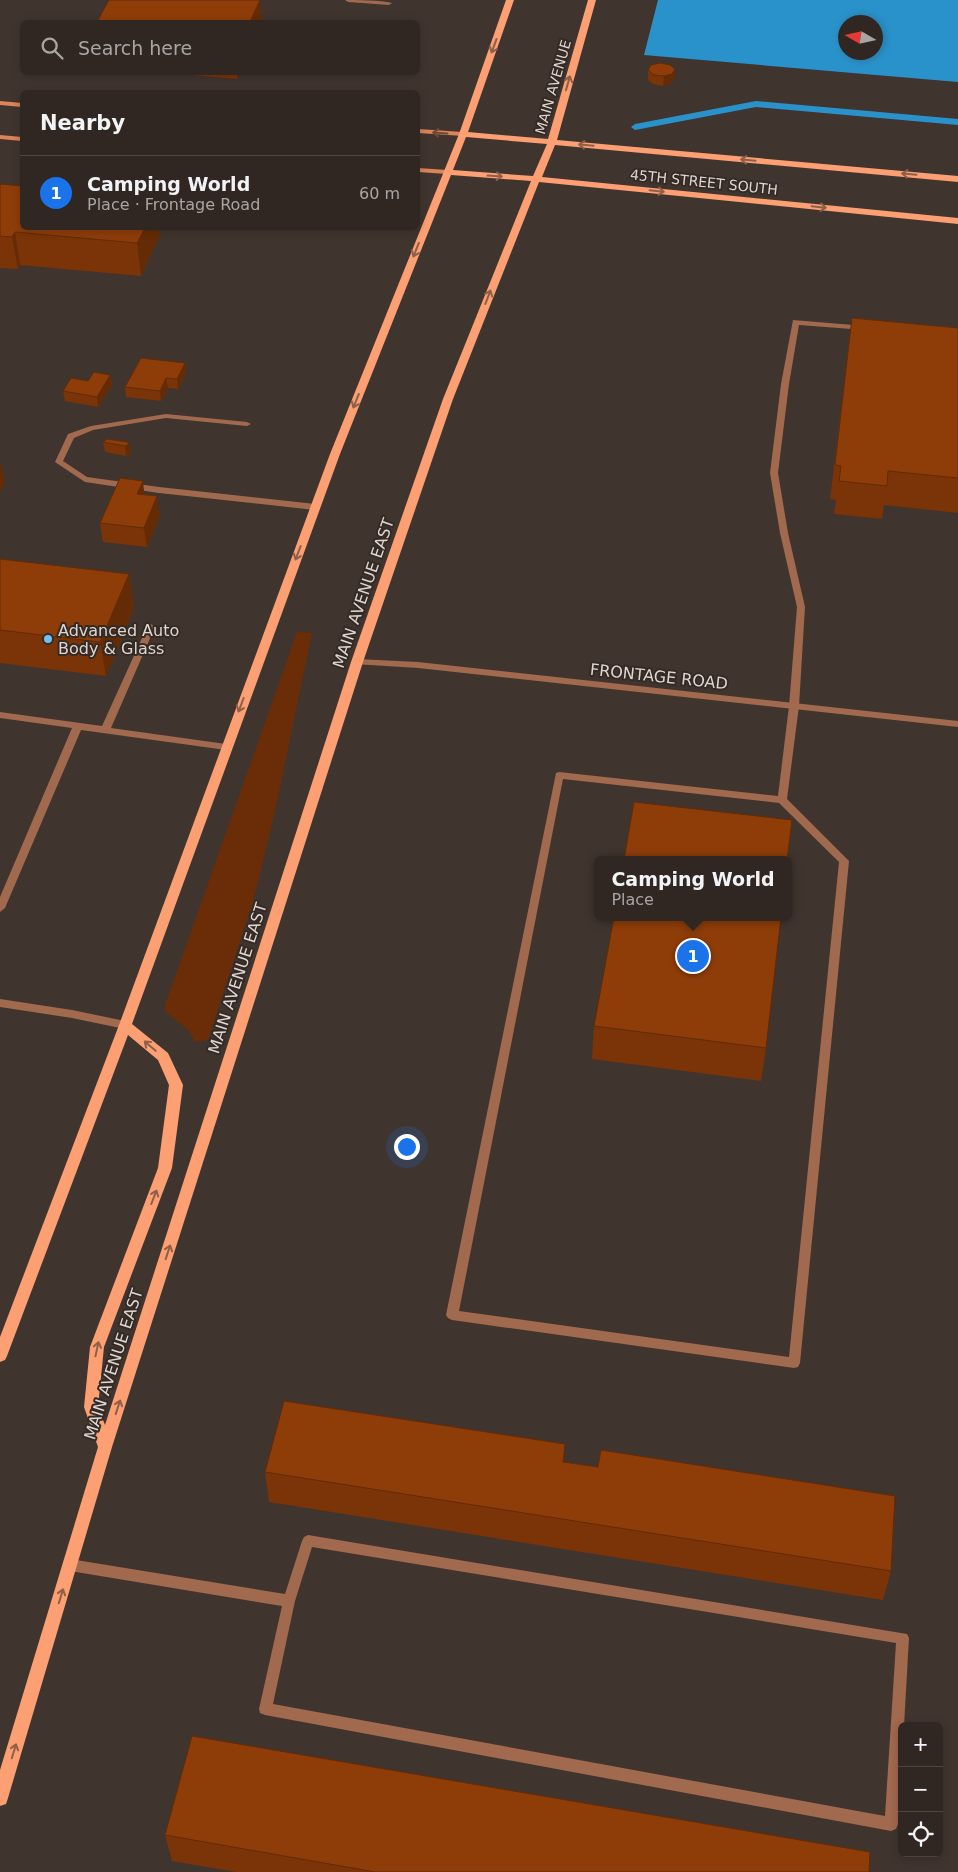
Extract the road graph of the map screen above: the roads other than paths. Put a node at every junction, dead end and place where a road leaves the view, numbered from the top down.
1 (348, 0) edge
2 (510, 0) edge
3 (592, 0) edge
4 (389, 3) dead end
5 (0, 103) edge
6 (20, 104) edge
7 (420, 131) edge
8 (463, 134) junction
9 (0, 137) edge
10 (20, 139) edge
11 (552, 142) junction
12 (420, 170) edge
13 (447, 172) junction
14 (536, 179) junction
15 (958, 179) edge
16 (958, 220) edge
17 (872, 328) edge
18 (247, 424) dead end
19 (315, 508) junction
20 (151, 627) dead end
21 (357, 662) junction
22 (794, 706) junction
23 (0, 715) edge
24 (958, 724) edge
25 (78, 726) junction
26 (105, 730) junction
27 (226, 747) junction
28 (782, 800) junction
29 (0, 908) edge
30 (0, 1003) edge
31 (125, 1025) junction
32 (0, 1356) edge
33 (105, 1447) junction
34 (70, 1565) junction
35 (289, 1601) junction
36 (0, 1798) edge

1 - 4 street
2 -> 8 main road
11 -> 3 main road, MAIN AVENUE
5 - 6 main road
8 -> 7 main road
8 - 11 main road, 45TH STREET SOUTH
8 - 13 main road
9 - 10 main road
11 - 14 main road, MAIN AVENUE
15 -> 11 main road, 45TH STREET SOUTH
12 - 13 main road
13 -> 14 main road, 45TH STREET SOUTH
13 -> 19 main road
14 -> 16 main road, 45TH STREET SOUTH
21 -> 14 main road, MAIN AVENUE EAST
17 - 22 street
18 - 19 street
19 -> 27 main road
20 - 26 street
21 - 22 street, FRONTAGE ROAD
33 -> 21 main road, MAIN AVENUE EAST
22 - 24 street, FRONTAGE ROAD
22 - 28 street
23 - 25 street
25 - 26 street
25 - 29 street
26 - 27 street
27 - 31 main road
28 - 28 street
30 - 31 street
31 - 32 main road
33 -> 31 main road
33 - 34 main road, MAIN AVENUE EAST
34 - 35 street
36 -> 34 main road, MAIN AVENUE EAST
35 - 35 street

